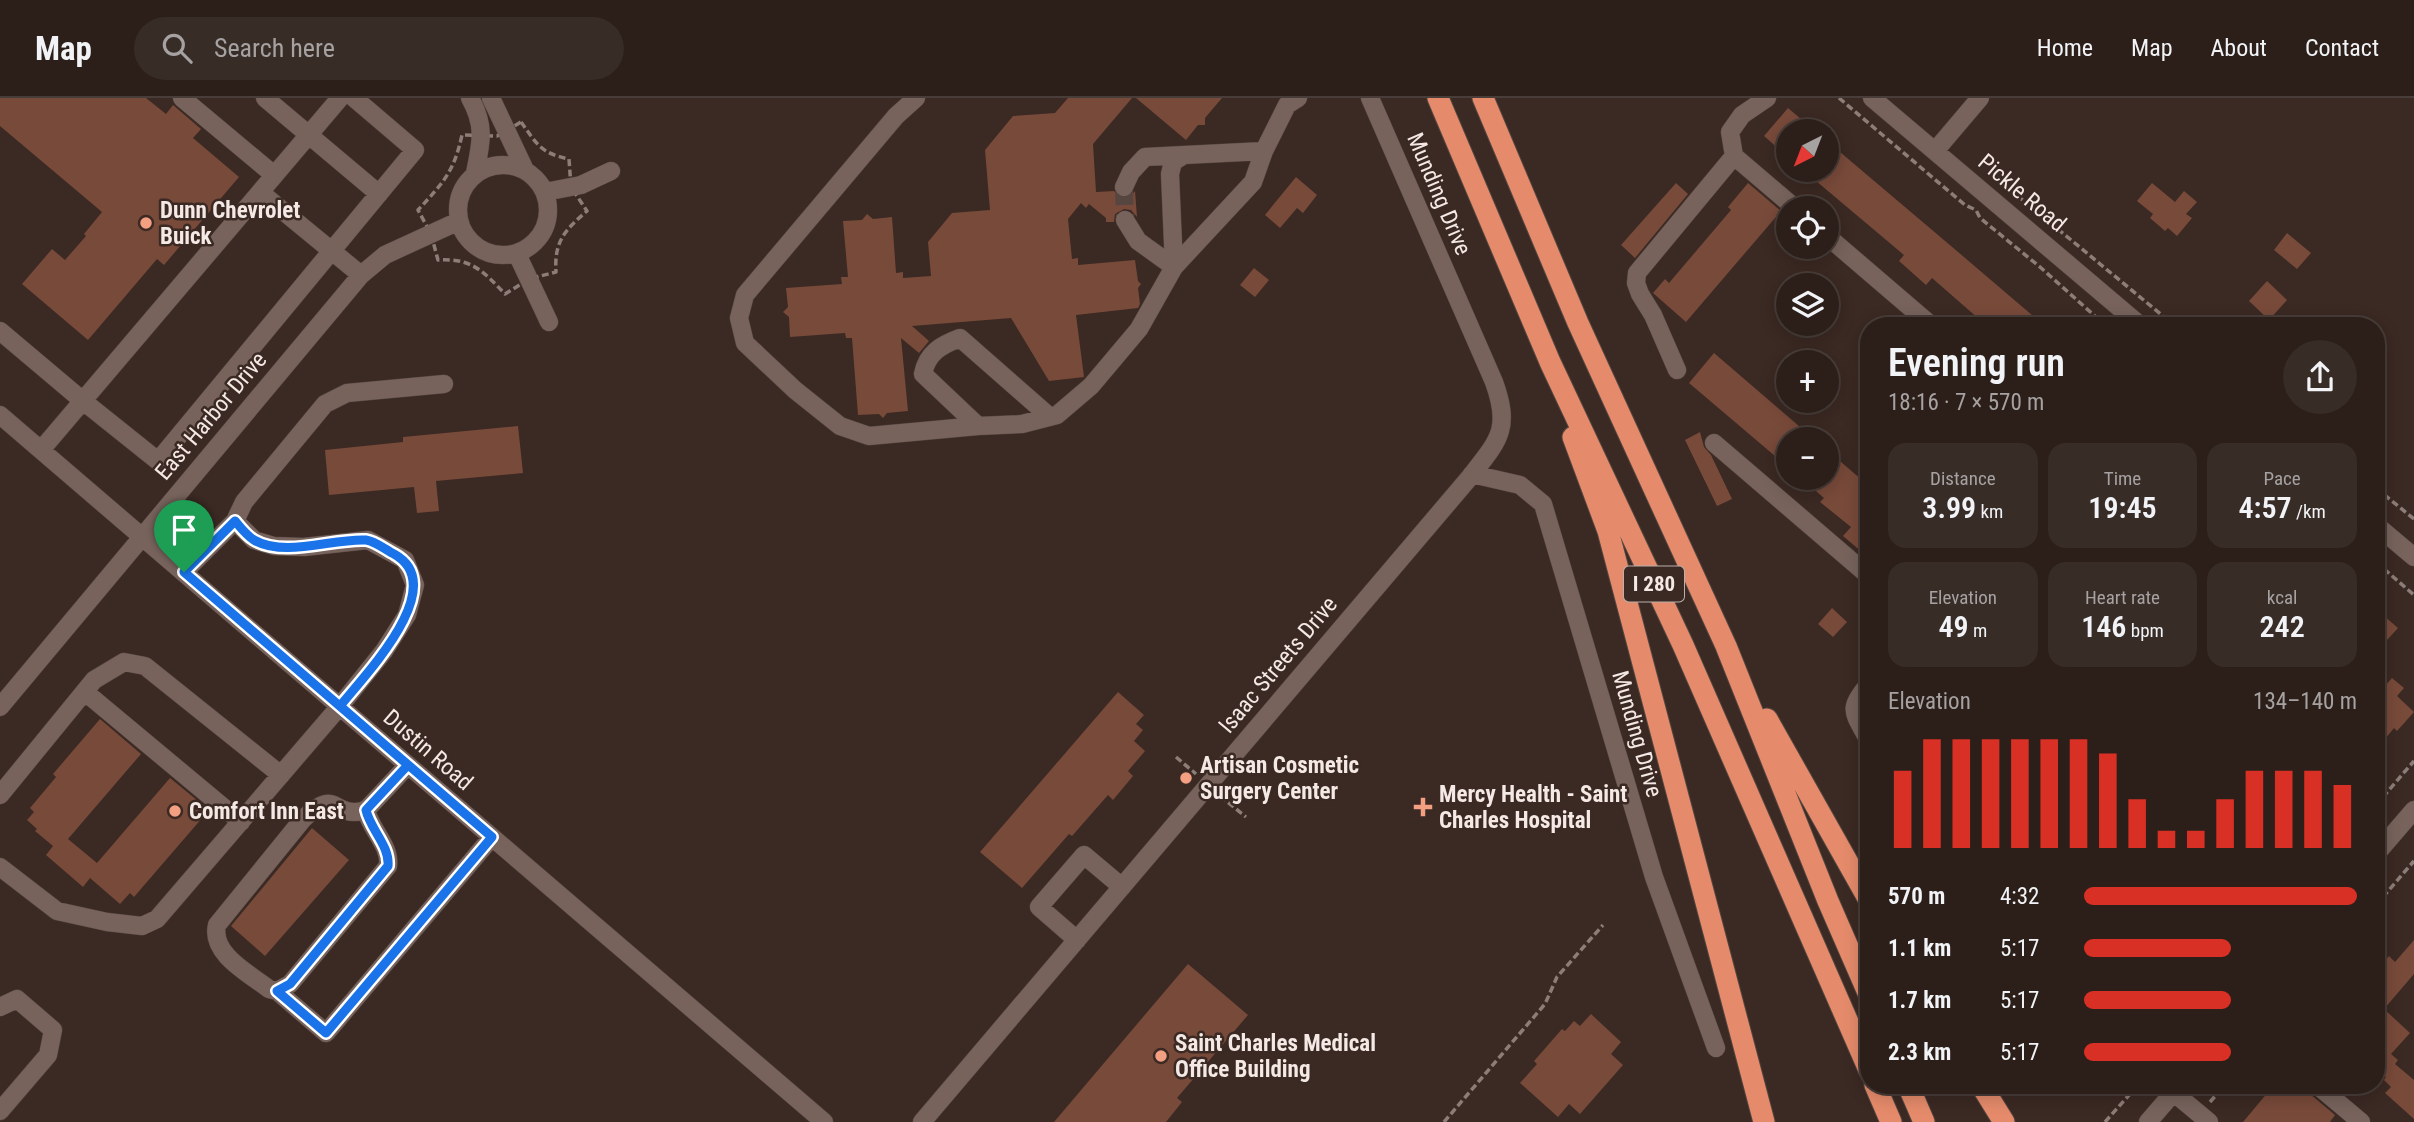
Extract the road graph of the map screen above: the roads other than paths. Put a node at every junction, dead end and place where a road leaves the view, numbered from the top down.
1 (182, 98) edge
2 (265, 98) edge
3 (340, 98) edge
4 (354, 98) edge
5 (470, 98) edge
6 (491, 98) edge
7 (916, 98) edge
8 (1370, 98) edge
9 (1438, 98) edge
10 (1483, 98) edge
11 (1767, 98) edge
12 (1872, 98) edge
13 (1980, 98) edge
14 (1290, 100) edge
15 (308, 135) junction
16 (1264, 151) junction
17 (1935, 151) junction
18 (1184, 155) junction
19 (1734, 156) junction
20 (525, 170) junction
21 (611, 172) dead end
22 (475, 173) junction
23 (274, 175) junction
24 (1124, 187) tunnel mouth
25 (260, 192) junction
26 (545, 192) junction
27 (379, 194) junction
28 (1781, 196) edge
29 (1125, 219) tunnel mouth
30 (458, 221) junction
31 (1839, 246) edge
32 (331, 252) junction
33 (517, 254) junction
34 (1174, 267) junction
35 (361, 275) junction
36 (1922, 317) edge
37 (2123, 317) edge
38 (549, 322) dead end
39 (0, 331) edge
40 (1550, 362) junction
41 (1677, 370) dead end
42 (444, 384) dead end
43 (83, 401) junction
44 (0, 415) edge
45 (1050, 416) junction
46 (978, 426) junction
47 (1502, 428) joint
48 (1714, 443) dead end
49 (41, 450) junction
50 (1472, 474) junction
51 (235, 521) junction
52 (2385, 533) edge
53 (142, 537) junction
54 (2414, 557) edge
55 (1860, 568) edge
56 (184, 572) junction
57 (1726, 646) junction
58 (85, 692) junction
59 (1860, 694) edge
60 (340, 706) junction
61 (0, 707) edge
62 (1860, 724) edge
63 (408, 765) junction
64 (281, 775) junction
65 (0, 795) edge
66 (366, 810) junction
67 (2414, 810) edge
68 (241, 821) junction
69 (492, 837) junction
70 (2385, 844) edge
71 (0, 867) edge
72 (1860, 884) edge
73 (1122, 887) junction
74 (1077, 940) junction
75 (1860, 974) edge
76 (277, 991) junction
77 (0, 1007) edge
78 (1716, 1048) dead end
79 (1860, 1049) edge
80 (1879, 1094) edge
81 (1912, 1094) edge
82 (1987, 1094) edge
83 (2172, 1094) edge
84 (2181, 1094) edge
85 (2328, 1094) edge
86 (0, 1111) edge
87 (824, 1122) edge
88 (922, 1122) edge
89 (1764, 1122) edge
90 (1891, 1122) edge
91 (1924, 1122) edge
92 (2004, 1122) edge
93 (2148, 1122) edge
94 (2209, 1122) edge
95 (2361, 1122) edge

1 - 23 street
2 - 15 street
3 - 15 street
4 - 27 street
5 - 22 street
6 - 20 street
7 - 46 street
8 - 47 street, Munding Drive
9 - 40 highway, I 280
10 - 57 highway, I 280
11 - 19 street
12 - 17 street, Pickle Road
13 - 17 street
14 - 16 street
15 - 23 street
15 - 27 street
16 - 18 street
16 - 34 street
17 - 37 street, Pickle Road
18 - 24 street
18 - 34 street
19 - 28 street
19 - 41 street
20 - 22 street
20 - 26 street
21 - 26 street
22 - 30 street
23 - 25 street
25 - 32 street
25 - 43 street
26 - 33 street
27 - 32 street
29 - 34 street
30 - 33 street
30 - 35 street, East Harbor Drive
31 - 36 street
32 - 35 street
32 - 43 street
33 - 38 street
34 - 45 street
35 - 53 street, East Harbor Drive
39 - 43 street
40 - 79 highway, I 280
40 - 89 highway
42 - 51 street
43 - 49 street
44 - 49 street, Dustin Road
45 - 46 street
45 - 46 street
47 - 50 street, Isaac Streets Drive
48 - 55 street
49 - 53 street, Dustin Road
50 - 73 street, Isaac Streets Drive
50 - 78 street, Munding Drive
51 - 56 street
51 - 60 street
52 - 54 street
53 - 56 street, Dustin Road
53 - 61 street, East Harbor Drive
56 - 60 street, Dustin Road
57 - 72 highway
57 - 75 highway, I 280
58 - 64 street
58 - 65 street
58 - 68 street
59 - 62 street
60 - 63 street, Dustin Road
60 - 64 street
63 - 66 street
63 - 69 street, Dustin Road
64 - 68 street
66 - 76 street
66 - 76 street
67 - 70 street
68 - 71 street
69 - 76 street
69 - 87 street, Dustin Road
73 - 74 street, Isaac Streets Drive
73 - 74 street
74 - 88 street, Isaac Streets Drive
77 - 86 street
80 - 90 highway
81 - 91 highway
82 - 92 highway
83 - 93 street
84 - 94 street
85 - 95 street

